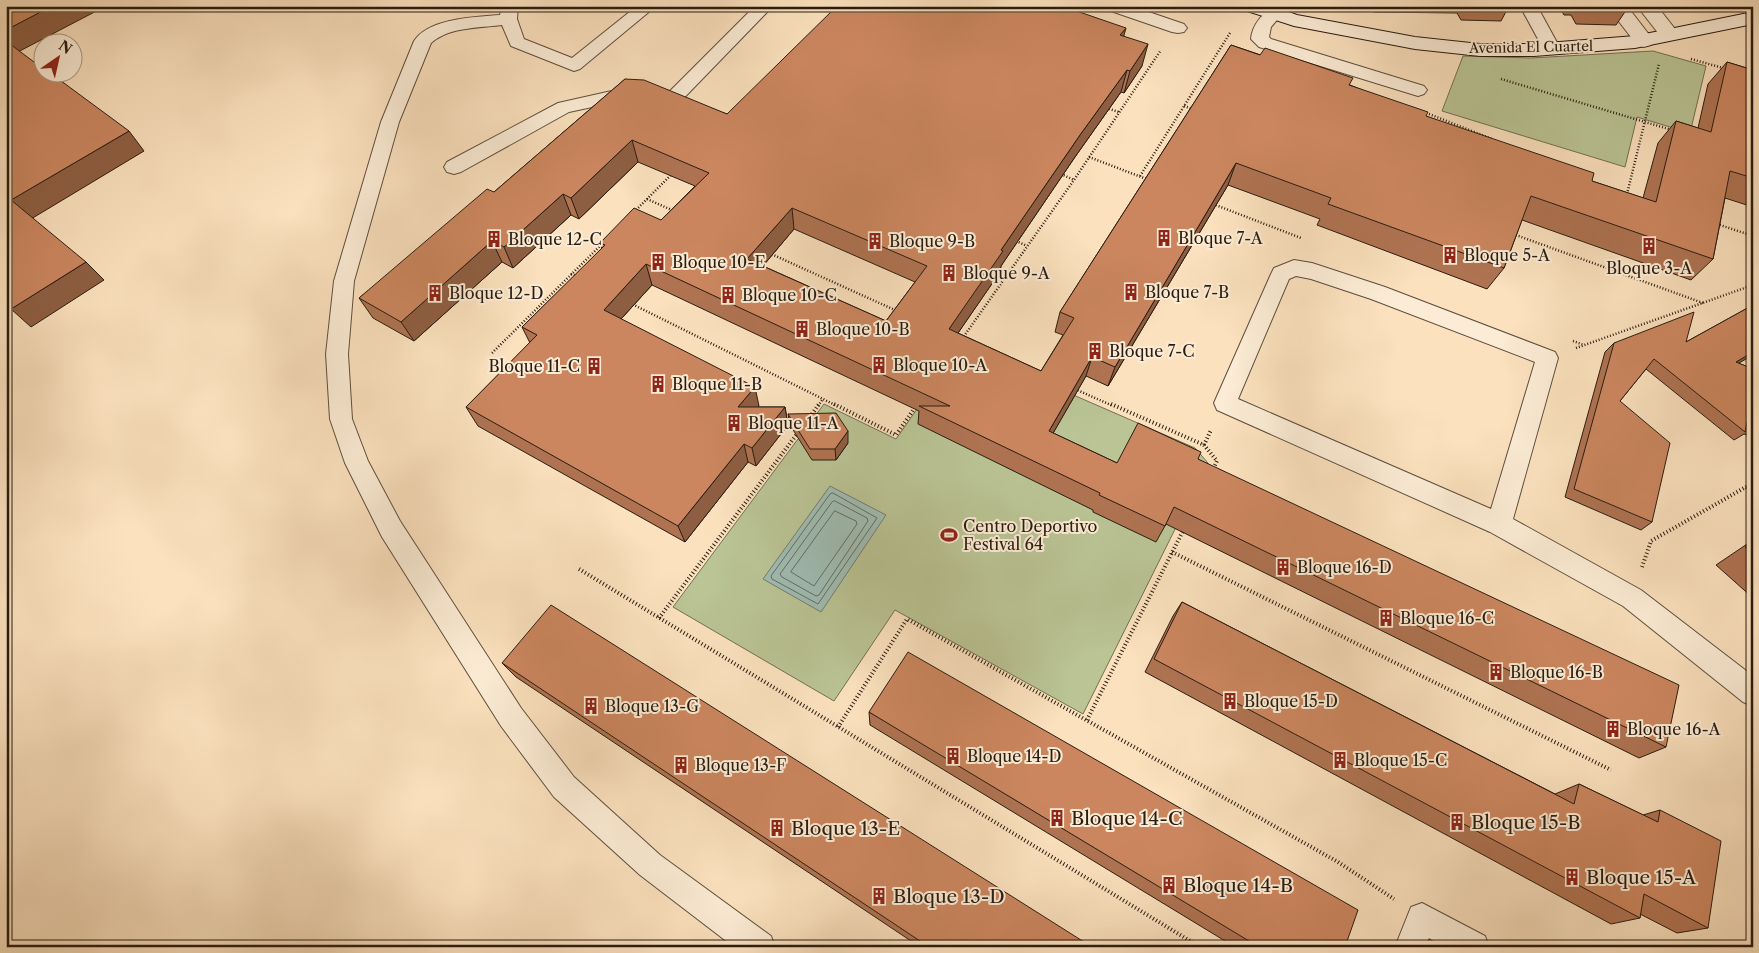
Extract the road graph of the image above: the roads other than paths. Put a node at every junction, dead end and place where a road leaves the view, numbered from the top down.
1 (648, 6) edge
2 (765, 6) edge
3 (1114, 6) edge
4 (1251, 6) edge
5 (1528, 6) edge
6 (1617, 6) edge
7 (1647, 6) edge
8 (509, 13) edge
9 (1274, 14) junction
10 (1753, 18) edge
11 (1178, 28) dead end
12 (1669, 34) junction
13 (1644, 40) junction
14 (1551, 48) junction
15 (1418, 90) road end
16 (454, 167) dead end
17 (1499, 524) junction
18 (1753, 692) edge
19 (760, 947) edge
20 (1410, 947) edge
21 (1474, 947) edge

1 - 8 lane
2 - 16 lane
3 - 11 lane
4 - 9 main road, Avenida El Cuartel
5 - 14 lane
6 - 13 main road
7 - 12 main road
8 - 19 lane
9 - 14 main road, Avenida El Cuartel
9 - 15 lane
10 - 12 main road, Avenida El Cuartel
12 - 13 main road, Avenida El Cuartel
13 - 14 main road, Avenida El Cuartel
17 - 17 lane
17 - 18 lane
20 - 21 lane

